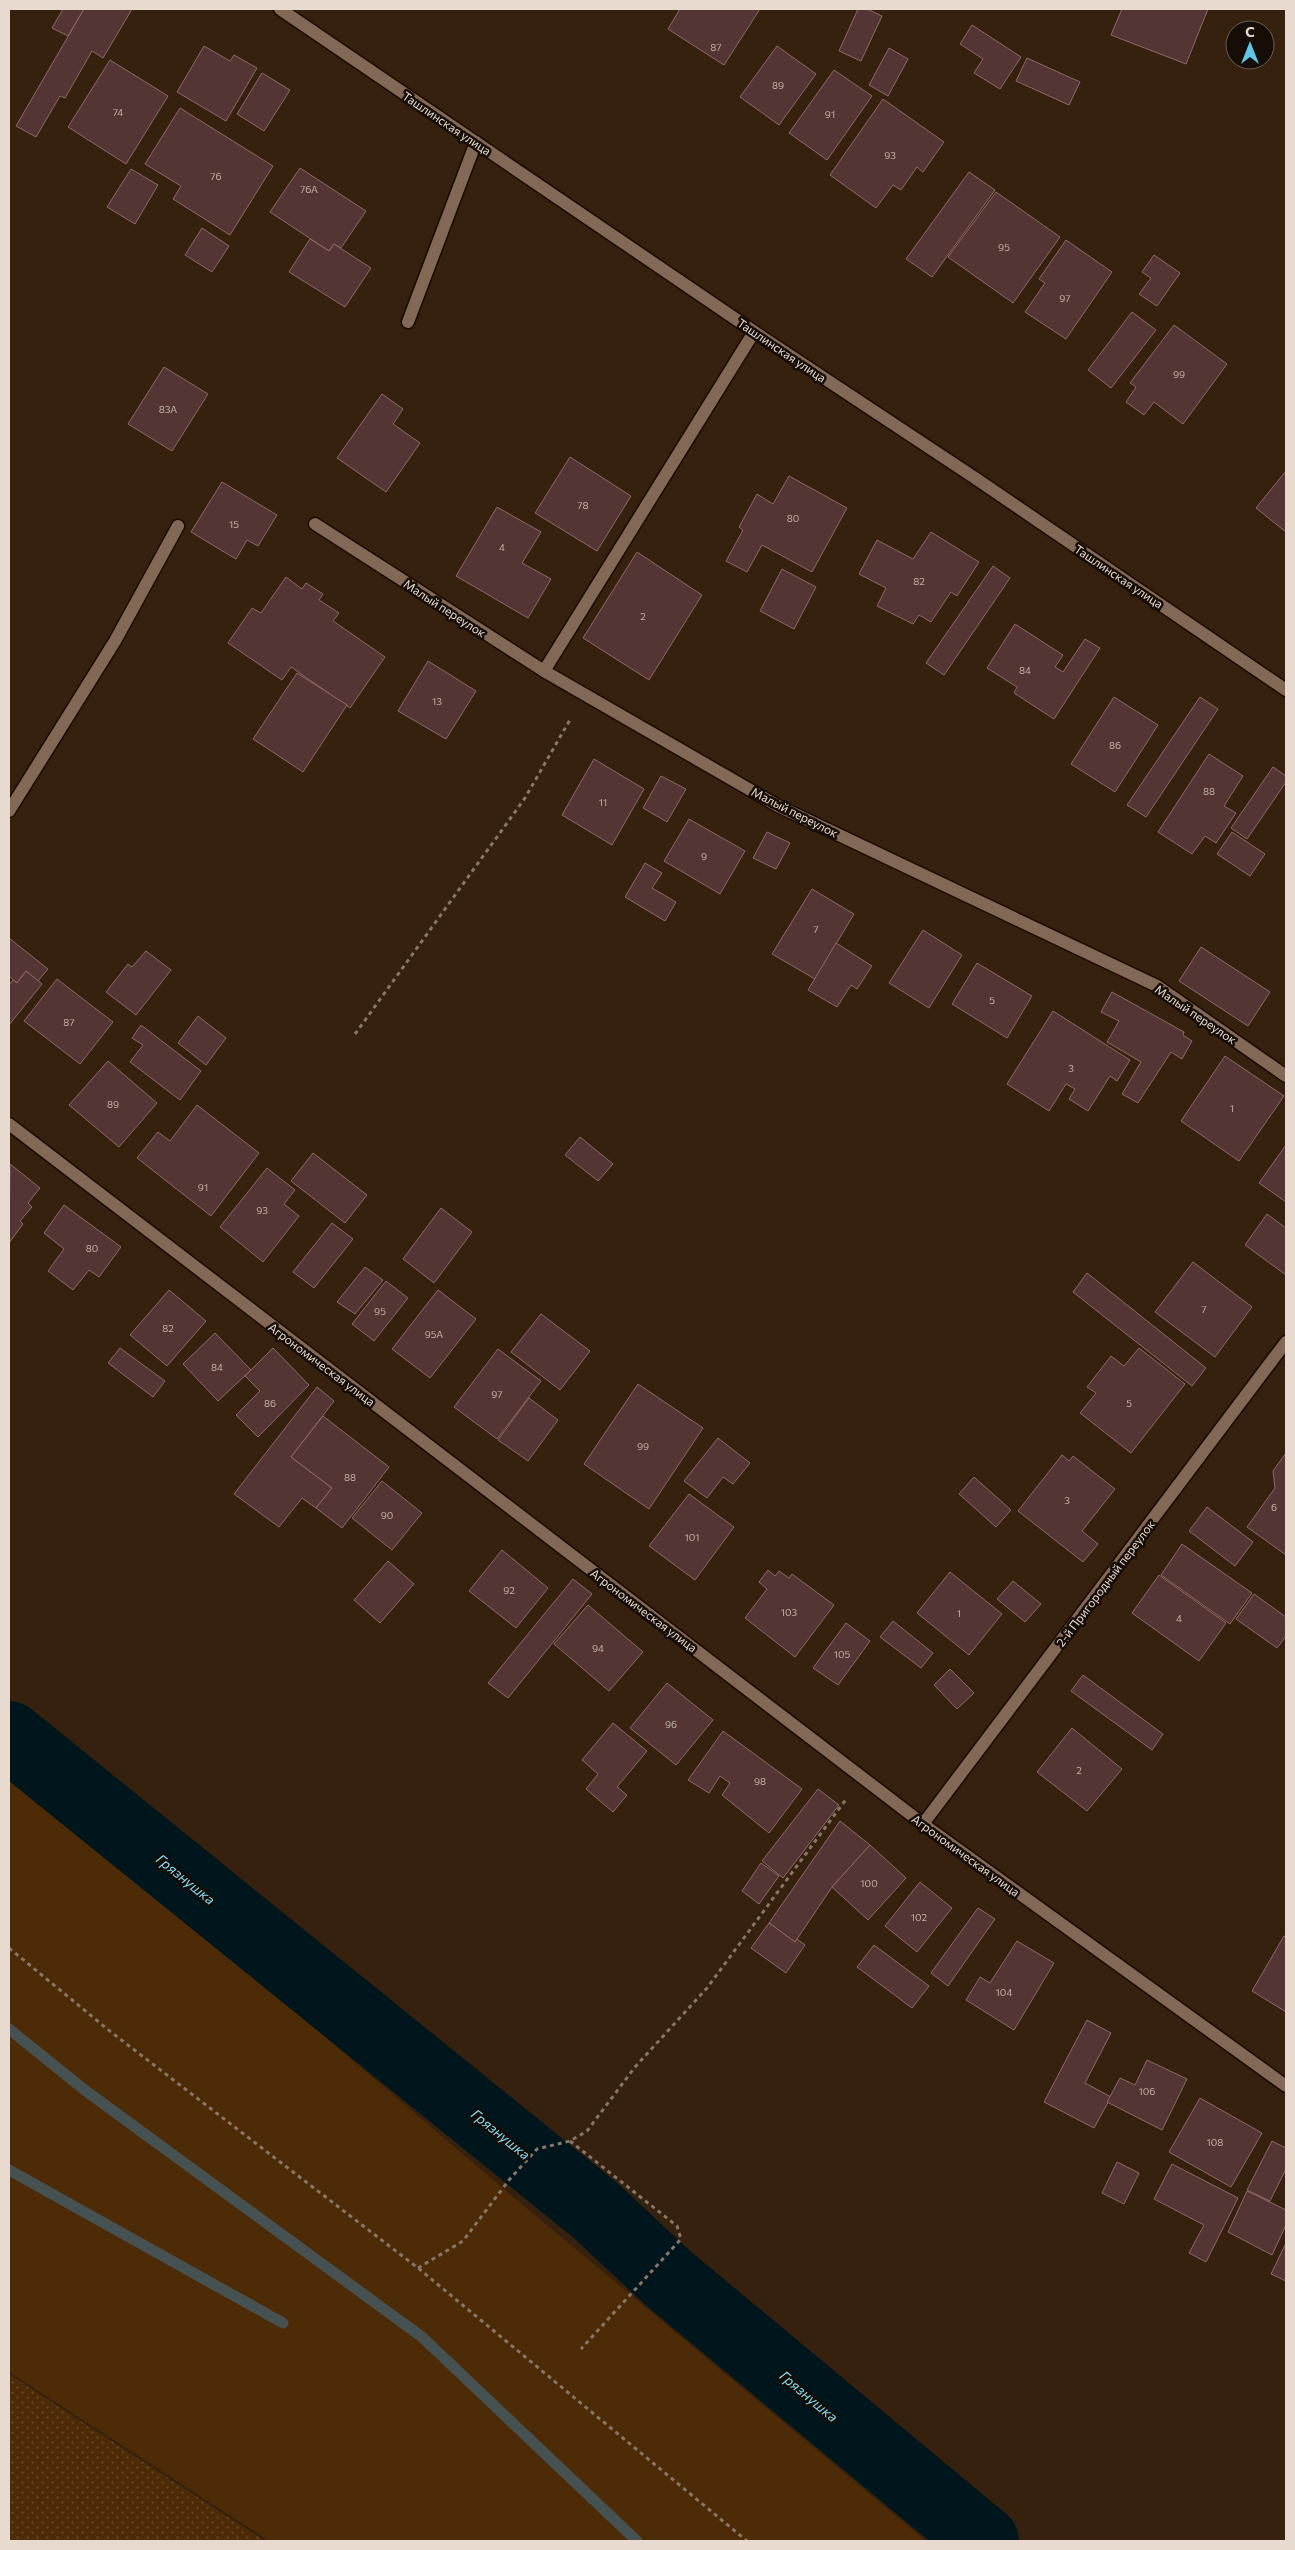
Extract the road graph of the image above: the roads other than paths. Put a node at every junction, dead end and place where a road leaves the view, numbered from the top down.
1 (280, 9) edge
2 (476, 142) junction
3 (408, 322) dead end
4 (754, 332) junction
5 (315, 524) dead end
6 (178, 526) dead end
7 (544, 671) junction
8 (1286, 690) edge
9 (9, 811) edge
10 (1286, 1076) edge
11 (9, 1124) edge
12 (1286, 1342) edge
13 (923, 1824) junction
14 (1286, 2086) edge

1 - 2 street, Ташлинская улица
2 - 3 street
2 - 4 street, Ташлинская улица
4 - 7 street
4 - 8 street, Ташлинская улица
5 - 7 street, Малый переулок
6 - 9 street
7 - 10 street, Малый переулок
11 - 13 street, Агрономическая улица
12 - 13 street, 2-й Пригородный переулок
13 - 14 street, Агрономическая улица

